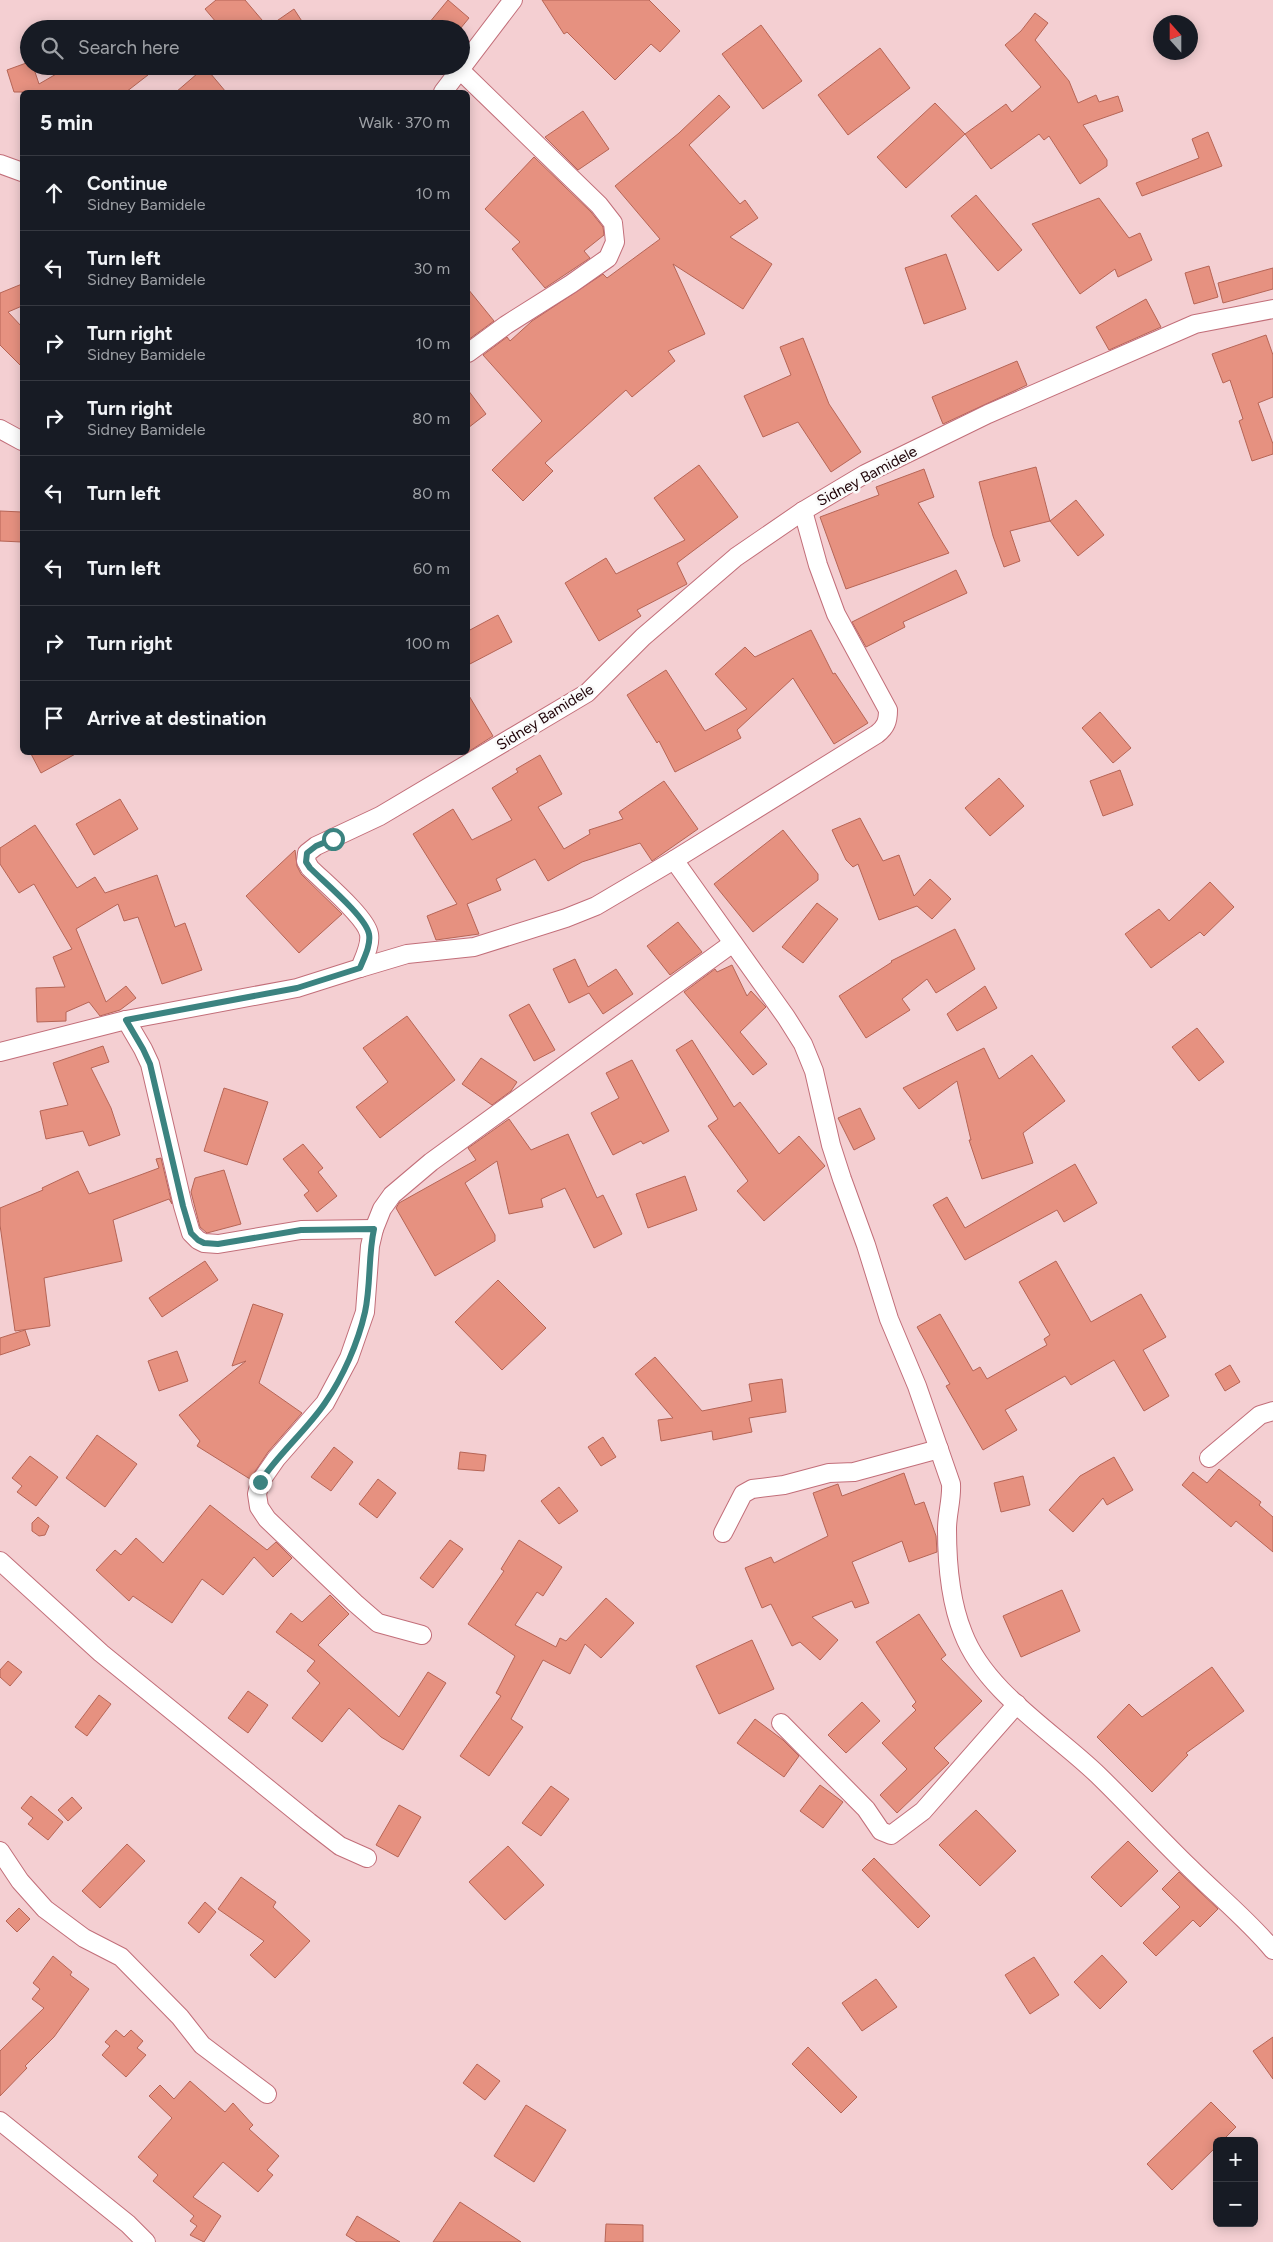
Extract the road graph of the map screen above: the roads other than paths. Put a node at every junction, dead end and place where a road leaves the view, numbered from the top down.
1 (513, 0) edge
2 (470, 59) edge
3 (458, 75) edge
4 (465, 75) edge
5 (445, 90) edge
6 (0, 164) edge
7 (20, 171) edge
8 (1273, 309) edge
9 (470, 352) edge
10 (0, 429) edge
11 (20, 440) edge
12 (803, 510) junction
13 (674, 860) junction
14 (733, 943) junction
15 (360, 968) junction
16 (126, 1020) junction
17 (0, 1052) edge
18 (374, 1229) junction
19 (1273, 1411) edge
20 (939, 1449) junction
21 (1209, 1458) dead end
22 (723, 1533) dead end
23 (0, 1561) edge
24 (422, 1635) dead end
25 (1017, 1704) junction
26 (781, 1723) dead end
27 (0, 1851) edge
28 (367, 1858) dead end
29 (1273, 1950) edge
30 (267, 2094) dead end
31 (0, 2121) edge
32 (146, 2242) edge

1 - 2 street
3 - 5 street
4 - 9 street
6 - 7 street
8 - 12 street, Sidney Bamidele
10 - 11 street
12 - 13 street
12 - 15 street, Sidney Bamidele
13 - 14 street
13 - 15 street
14 - 18 street
14 - 20 street
15 - 16 street
16 - 17 street
16 - 18 street
18 - 24 street
19 - 21 street
20 - 22 street
20 - 25 street
23 - 28 street
25 - 26 street
25 - 29 street
27 - 30 street
31 - 32 street

